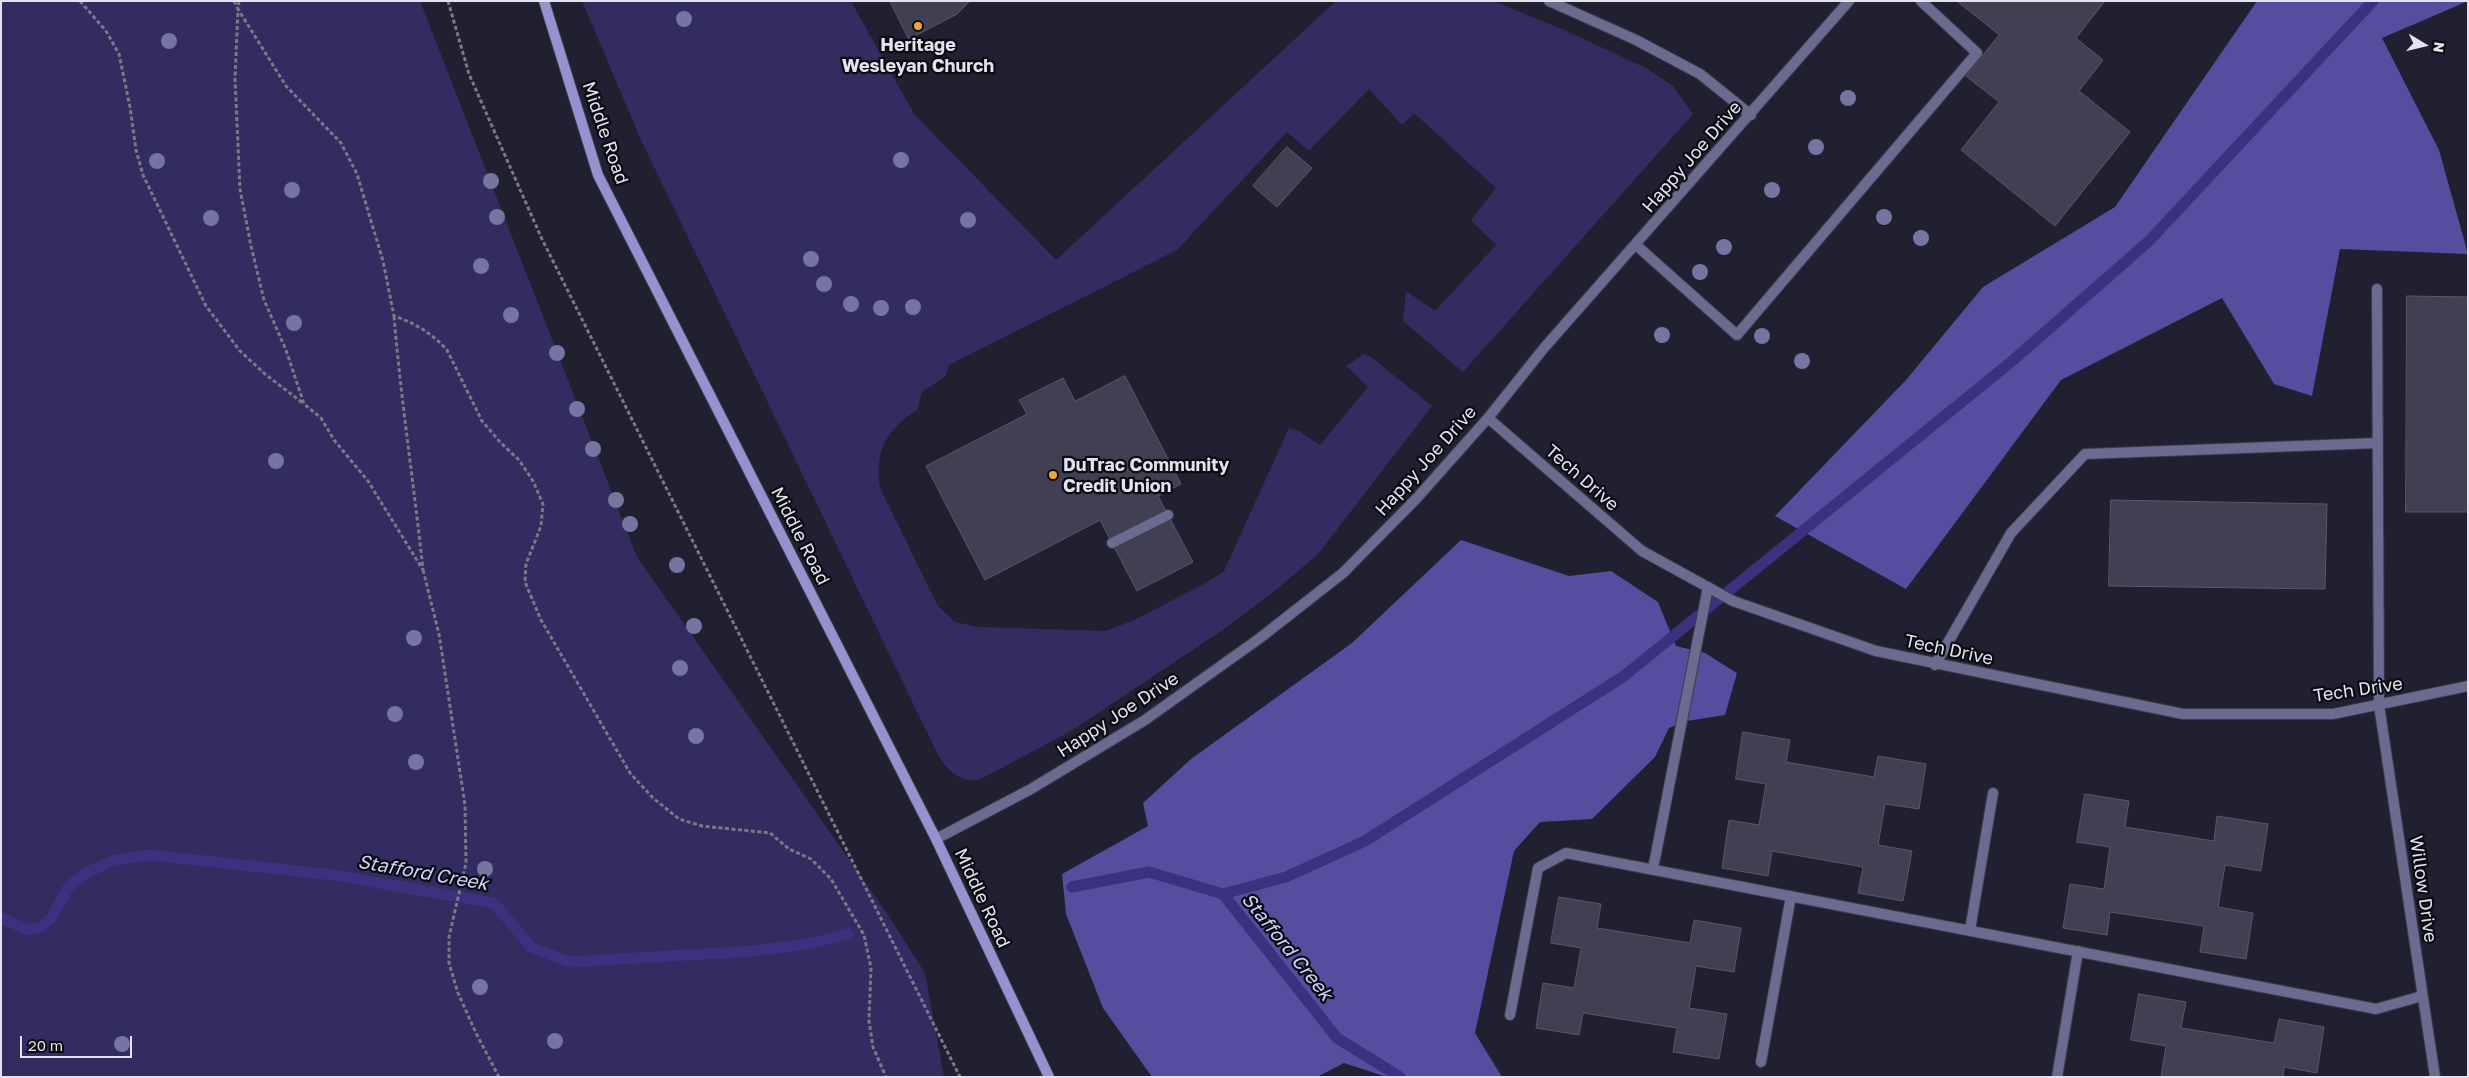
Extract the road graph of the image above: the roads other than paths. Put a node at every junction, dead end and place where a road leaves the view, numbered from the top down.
1 (544, 1) edge
2 (1549, 1) edge
3 (1848, 1) edge
4 (1921, 1) edge
5 (1751, 115) junction
6 (1636, 245) junction
7 (2377, 289) dead end
8 (1488, 418) junction
9 (2378, 443) junction
10 (1168, 515) dead end
11 (1112, 543) dead end
12 (1708, 587) junction
13 (1935, 665) junction
14 (2468, 686) edge
15 (2379, 705) junction
16 (1993, 794) dead end
17 (936, 839) junction
18 (1653, 869) junction
19 (1791, 896) junction
20 (1970, 930) junction
21 (2078, 951) junction
22 (2422, 996) junction
23 (1510, 1015) dead end
24 (1761, 1062) dead end
25 (1048, 1077) edge
26 (2056, 1077) edge
27 (2435, 1077) edge

1 - 17 main road, Middle Road
2 - 5 street
3 - 5 street, Happy Joe Drive
4 - 6 street
5 - 6 street, Happy Joe Drive
6 - 8 street, Happy Joe Drive
7 - 9 street, Willow Drive
8 - 12 street, Tech Drive
8 - 17 street, Happy Joe Drive
9 - 13 street
9 - 15 street, Willow Drive
10 - 11 street
12 - 13 street, Tech Drive
12 - 18 street
13 - 15 street, Tech Drive
14 - 15 street, Tech Drive
15 - 22 street, Willow Drive
16 - 20 street
17 - 25 main road, Middle Road
18 - 19 street
18 - 23 street
19 - 20 street
19 - 24 street
20 - 21 street
21 - 22 street
21 - 26 street
22 - 27 street, Willow Drive

